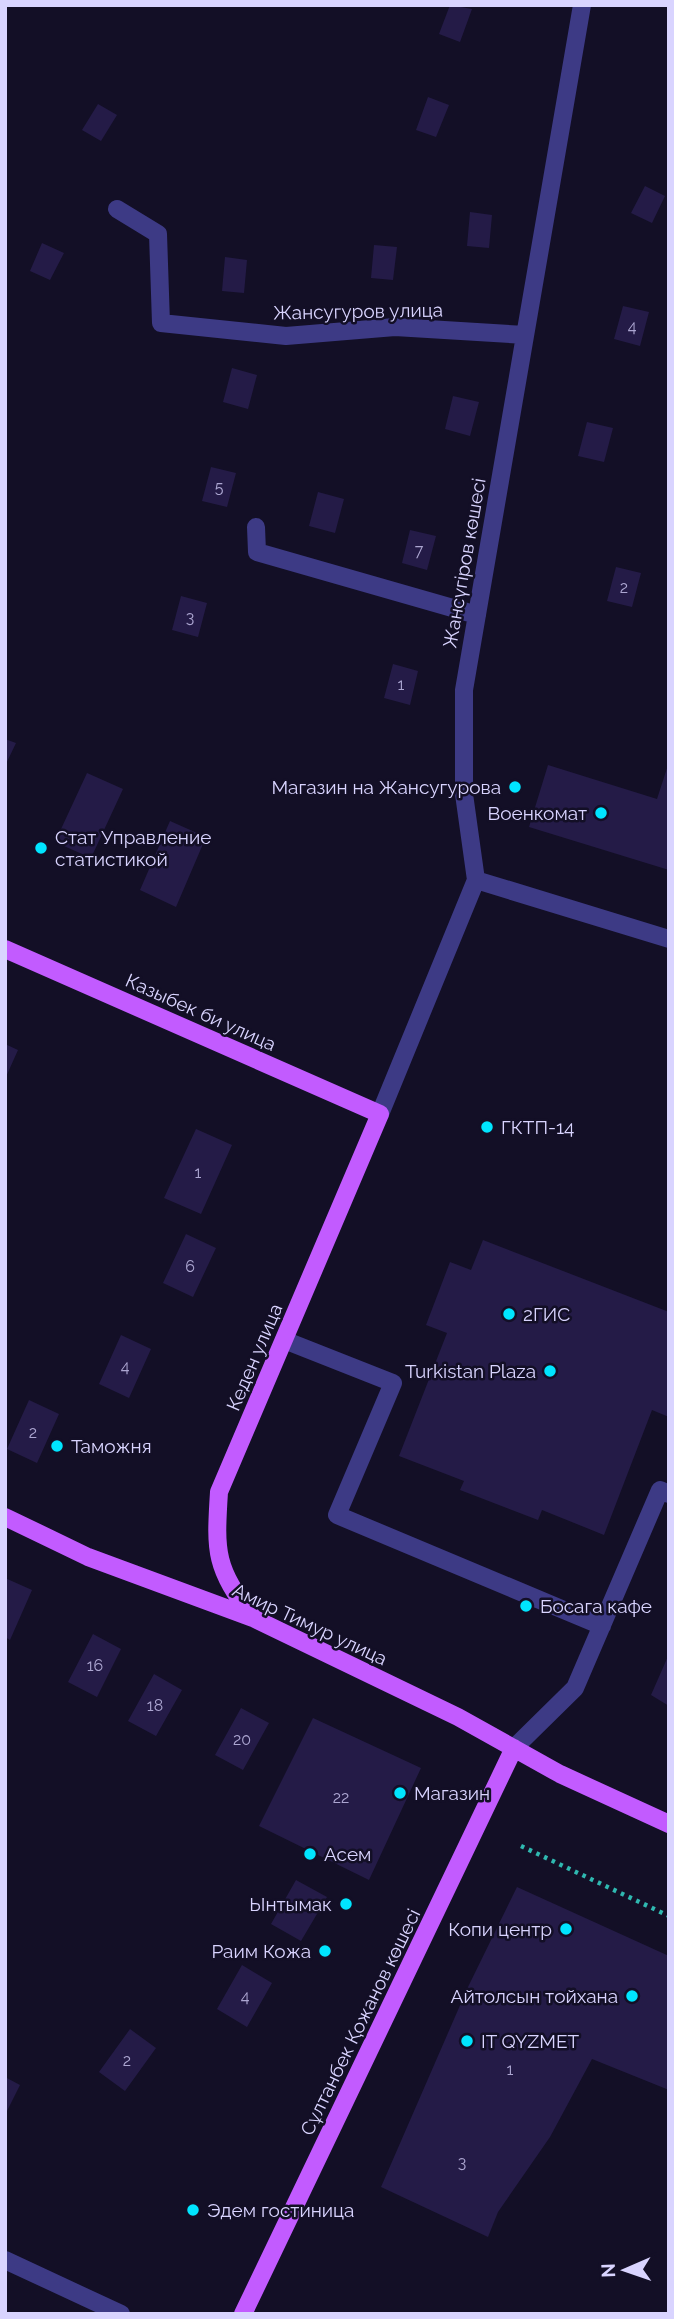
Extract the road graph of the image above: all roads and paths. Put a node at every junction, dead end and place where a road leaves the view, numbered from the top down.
1 (582, 5) edge
2 (117, 209) dead end
3 (525, 335) junction
4 (256, 527) dead end
5 (477, 615) junction
6 (476, 880) junction
7 (669, 939) edge
8 (5, 949) edge
9 (380, 1114) junction
10 (284, 1340) junction
11 (669, 1494) edge
12 (5, 1517) edge
13 (253, 1618) junction
14 (602, 1626) junction
15 (514, 1748) junction
16 (669, 1824) edge
17 (521, 1846) dead end
18 (669, 1916) edge
19 (5, 2260) edge
20 (121, 2314) edge
21 (243, 2314) edge

1 - 3 street, Жансүгіров көшесі
2 - 3 street, Жансугуров улица
3 - 5 street, Жансүгіров көшесі
4 - 5 street
5 - 6 street, Жансүгіров көшесі
6 - 7 street
6 - 9 street
8 - 9 main road, Казыбек би улица
9 - 10 main road, Кеден улица
10 - 13 main road, Кеден улица
10 - 14 street
11 - 14 street
12 - 13 main road, Амир Тимур улица
13 - 15 main road, Амир Тимур улица
14 - 15 street
15 - 16 main road, Амир Тимур улица
15 - 21 main road, Сұлтанбек Қожанов көшесі
17 - 18 path
19 - 20 street

